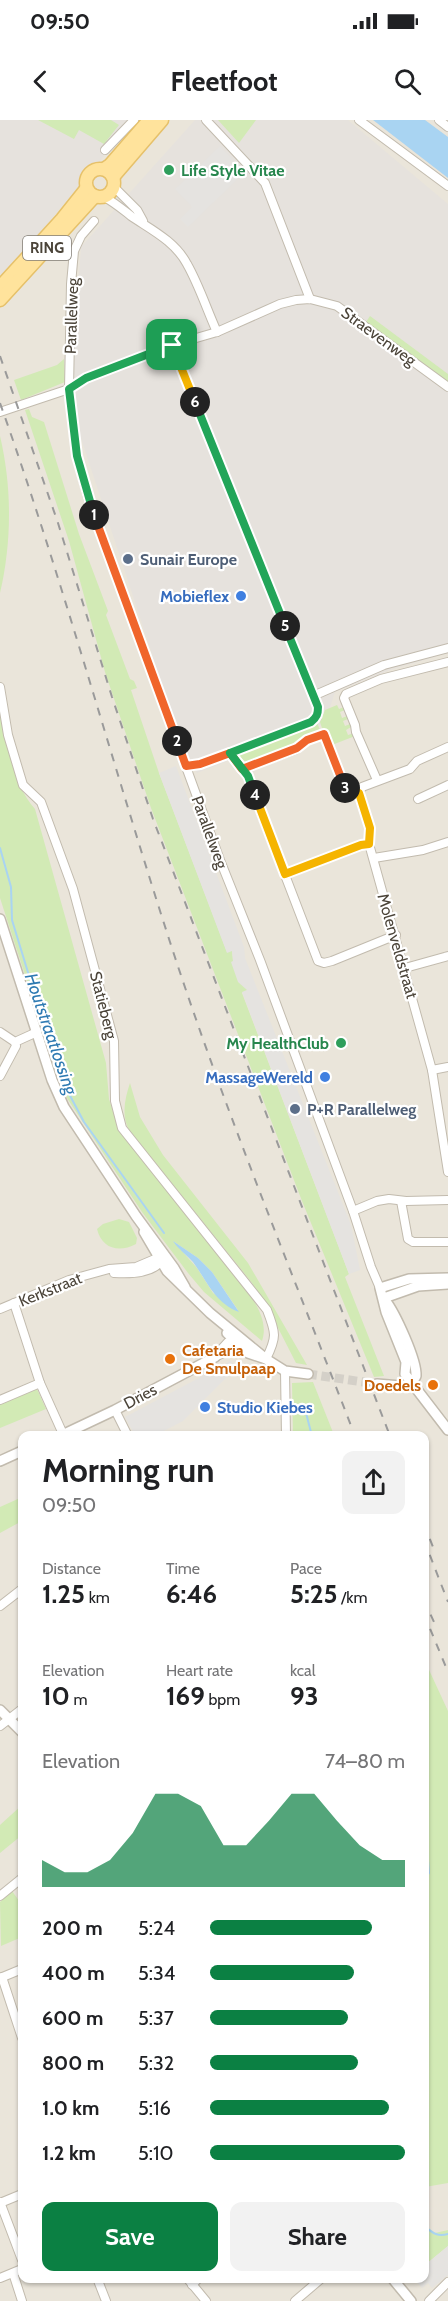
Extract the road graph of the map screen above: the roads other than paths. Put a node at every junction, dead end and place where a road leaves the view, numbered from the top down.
1 (134, 120) edge
2 (149, 120) edge
3 (162, 120) edge
4 (206, 120) edge
5 (359, 120) edge
6 (439, 120) edge
7 (448, 127) edge
8 (141, 137) junction
9 (105, 150) dead end
10 (110, 178) junction
11 (448, 186) edge
12 (95, 194) junction
13 (94, 220) dead end
14 (144, 222) junction
15 (0, 287) edge
16 (310, 299) junction
17 (0, 300) edge
18 (217, 332) junction
19 (172, 345) junction
20 (448, 387) edge
21 (69, 389) junction
22 (0, 412) edge
23 (448, 648) edge
24 (448, 662) edge
25 (0, 687) edge
26 (314, 696) junction
27 (448, 747) edge
28 (230, 753) junction
29 (186, 766) junction
30 (242, 769) junction
31 (377, 780) junction
32 (448, 785) edge
33 (359, 793) junction
34 (418, 799) dead end
35 (448, 842) edge
36 (369, 844) junction
37 (374, 858) junction
38 (285, 874) junction
39 (0, 919) edge
40 (396, 935) junction
41 (4, 943) edge
42 (448, 956) edge
43 (405, 968) junction
44 (0, 1032) edge
45 (37, 1032) junction
46 (15, 1042) junction
47 (448, 1067) edge
48 (432, 1070) junction
49 (0, 1076) edge
50 (448, 1172) edge
51 (448, 1200) edge
52 (401, 1201) junction
53 (353, 1211) junction
54 (448, 1242) edge
55 (161, 1258) junction
56 (448, 1278) edge
57 (448, 1284) edge
58 (380, 1288) junction
59 (384, 1298) junction
60 (14, 1304) junction
61 (0, 1310) edge
62 (234, 1341) junction
63 (215, 1357) joint
64 (266, 1359) junction
65 (285, 1371) junction
66 (308, 1374) tunnel mouth
67 (405, 1374) junction
68 (40, 1383) junction
69 (412, 1383) junction
70 (377, 1384) tunnel mouth
71 (388, 1386) junction
72 (0, 1400) edge
73 (115, 1410) junction
74 (448, 1430) edge
75 (60, 1431) edge
76 (70, 1431) edge
77 (126, 1431) edge
78 (286, 1431) edge
79 (18, 1454) edge
80 (0, 1461) edge
81 (18, 1592) edge
82 (0, 1606) edge
83 (0, 1710) edge
84 (18, 1712) edge
85 (9, 1719) junction
86 (0, 1726) edge
87 (18, 1728) edge
88 (18, 1881) edge
89 (0, 1896) edge
90 (18, 1972) edge
91 (1, 1978) edge
92 (18, 2027) edge
93 (18, 2196) edge
94 (0, 2203) edge
95 (18, 2250) edge
96 (18, 2271) edge
97 (14, 2273) junction
98 (0, 2278) edge
99 (448, 2282) edge
100 (99, 2283) edge
101 (190, 2283) edge
102 (316, 2283) edge
103 (396, 2283) edge
104 (22, 2301) edge
105 (106, 2301) edge
106 (206, 2301) edge
107 (295, 2301) edge
108 (411, 2301) edge
109 (429, 2301) edge

1 - 9 street
2 - 8 main road
3 - 8 main road
4 - 16 street
5 - 11 street
6 - 7 street
8 - 10 main road
10 - 12 main road
10 - 12 main road
10 - 14 street
12 - 14 street
12 - 15 main road, RING
12 - 17 main road, RING
13 - 21 street, Parallelweg
14 - 18 street
16 - 18 street, Straevenweg
16 - 20 street, Straevenweg
18 - 19 street, Straevenweg
19 - 21 street, Straevenweg
19 - 26 street
21 - 22 street, Straevenweg
21 - 29 street, Parallelweg
23 - 26 street
24 - 31 street
25 - 64 street, Statieberg
26 - 28 street
27 - 31 street
28 - 29 street
28 - 30 street
29 - 53 street, Parallelweg
30 - 33 street, Molenveldstraat
30 - 38 street
31 - 33 street
32 - 34 street
33 - 36 street, Molenveldstraat
35 - 37 street
36 - 37 street, Molenveldstraat
36 - 38 street
37 - 40 street, Molenveldstraat
38 - 40 street
39 - 41 street
40 - 43 street, Molenveldstraat
41 - 45 street
42 - 43 street
43 - 48 street, Molenveldstraat
44 - 46 street
45 - 46 street
45 - 55 street
46 - 49 street
47 - 48 street
48 - 50 street, Molenveldstraat
51 - 52 street
52 - 53 street
52 - 54 street
53 - 58 street, Parallelweg
55 - 60 street, Kerkstraat
55 - 62 street
56 - 58 street
57 - 59 street
58 - 59 street, Parallelweg
59 - 67 street, Parallelweg
59 - 69 street, Parallelweg
60 - 61 street, Kerkstraat
60 - 68 street
62 - 63 street, Dries
62 - 64 street
63 - 73 street, Dries
64 - 65 street
65 - 66 street
65 - 78 street
67 - 69 street, Parallelweg
67 - 71 street
68 - 72 street
68 - 75 street
69 - 71 street
69 - 74 street
70 - 71 street
73 - 76 street, Dries
73 - 77 street
79 - 80 street
81 - 82 street
83 - 85 street
84 - 85 street
85 - 86 street
85 - 87 street
88 - 89 street
90 - 91 street
91 - 92 street
93 - 94 street
94 - 95 street
96 - 97 street
97 - 98 street
97 - 104 street
99 - 109 street
100 - 105 street
101 - 106 street
102 - 107 street
103 - 108 street

